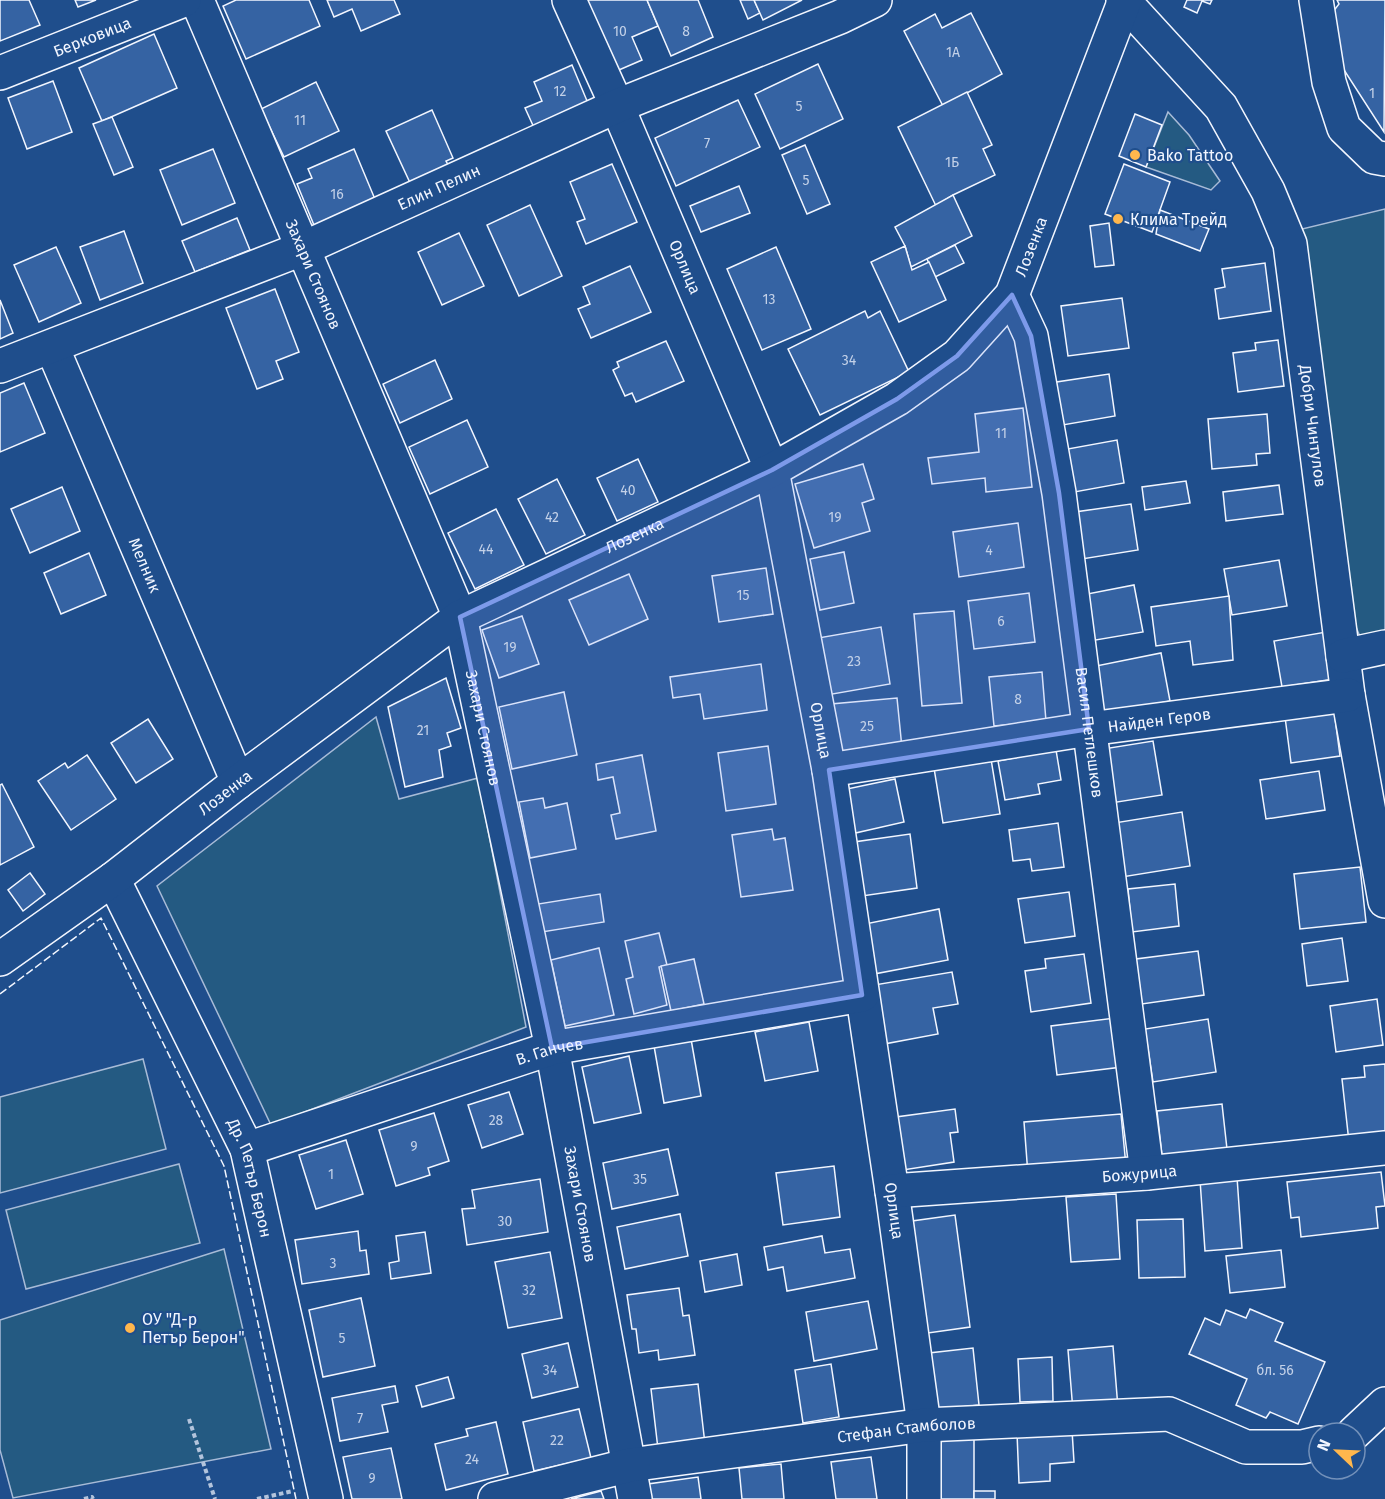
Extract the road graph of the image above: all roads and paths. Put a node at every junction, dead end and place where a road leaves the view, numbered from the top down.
1 (184, 0) edge
2 (197, 0) edge
3 (569, 0) edge
4 (875, 0) edge
5 (1124, 0) edge
6 (1316, 0) edge
7 (0, 73) edge
8 (617, 106) junction
9 (1385, 159) edge
10 (304, 248) junction
11 (1012, 295) junction
12 (52, 346) junction
13 (0, 366) edge
14 (772, 470) junction
15 (460, 617) junction
16 (1385, 647) edge
17 (1342, 656) junction
18 (1348, 695) junction
19 (1089, 729) junction
20 (829, 770) junction
21 (238, 782) junction
22 (113, 879) junction
23 (1383, 881) edge
24 (3, 947) edge
25 (862, 995) junction
26 (552, 1048) junction
27 (1385, 1148) edge
28 (247, 1149) junction
29 (1147, 1173) junction
30 (892, 1191) junction
31 (1385, 1404) edge
32 (189, 1419) dead end
33 (1367, 1421) edge
34 (924, 1425) junction
35 (1307, 1446) edge
36 (630, 1465) junction
37 (84, 1499) edge
38 (93, 1499) edge
39 (215, 1499) edge
40 (326, 1499) edge
41 (495, 1499) edge
42 (635, 1499) edge
43 (924, 1499) edge

1 - 7 street, Берковица
2 - 10 street, Захари Стоянов
3 - 8 street, Орлица
4 - 8 street, Елин Пелин
5 - 11 street, Лозенка
5 - 17 street, Добри Чинтулов
6 - 9 street
8 - 10 street, Елин Пелин
8 - 14 street, Орлица
10 - 12 street, Елин Пелин
10 - 15 street, Захари Стоянов
11 - 14 street, Лозенка
11 - 19 street, Васил Петлешков
12 - 13 street, Елин Пелин
12 - 21 street, Мелник
14 - 15 street, Лозенка
14 - 20 street, Орлица
15 - 21 street, Лозенка
15 - 26 street, Захари Стоянов
16 - 17 street
17 - 18 street, Добри Чинтулов
18 - 19 street, Найден Геров
18 - 23 street, Добри Чинтулов
19 - 20 street, Найден Геров
19 - 29 street, Васил Петлешков
20 - 25 street, Орлица
21 - 22 street, Лозенка
22 - 24 street, Лозенка
22 - 28 street, Др. Петър Берон
25 - 26 street, В. Ганчев
25 - 30 street, Орлица
26 - 28 street, В. Ганчев
26 - 36 street, Захари Стоянов
27 - 29 street, Божурица
28 - 40 street, Др. Петър Берон
29 - 30 street, Божурица
30 - 34 street, Орлица
31 - 33 street
32 - 39 path
34 - 35 street, Стефан Стамболов
34 - 36 street, Стефан Стамболов
34 - 43 street, Орлица
36 - 41 street, Стефан Стамболов
36 - 42 street, Захари Стоянов
37 - 38 path

